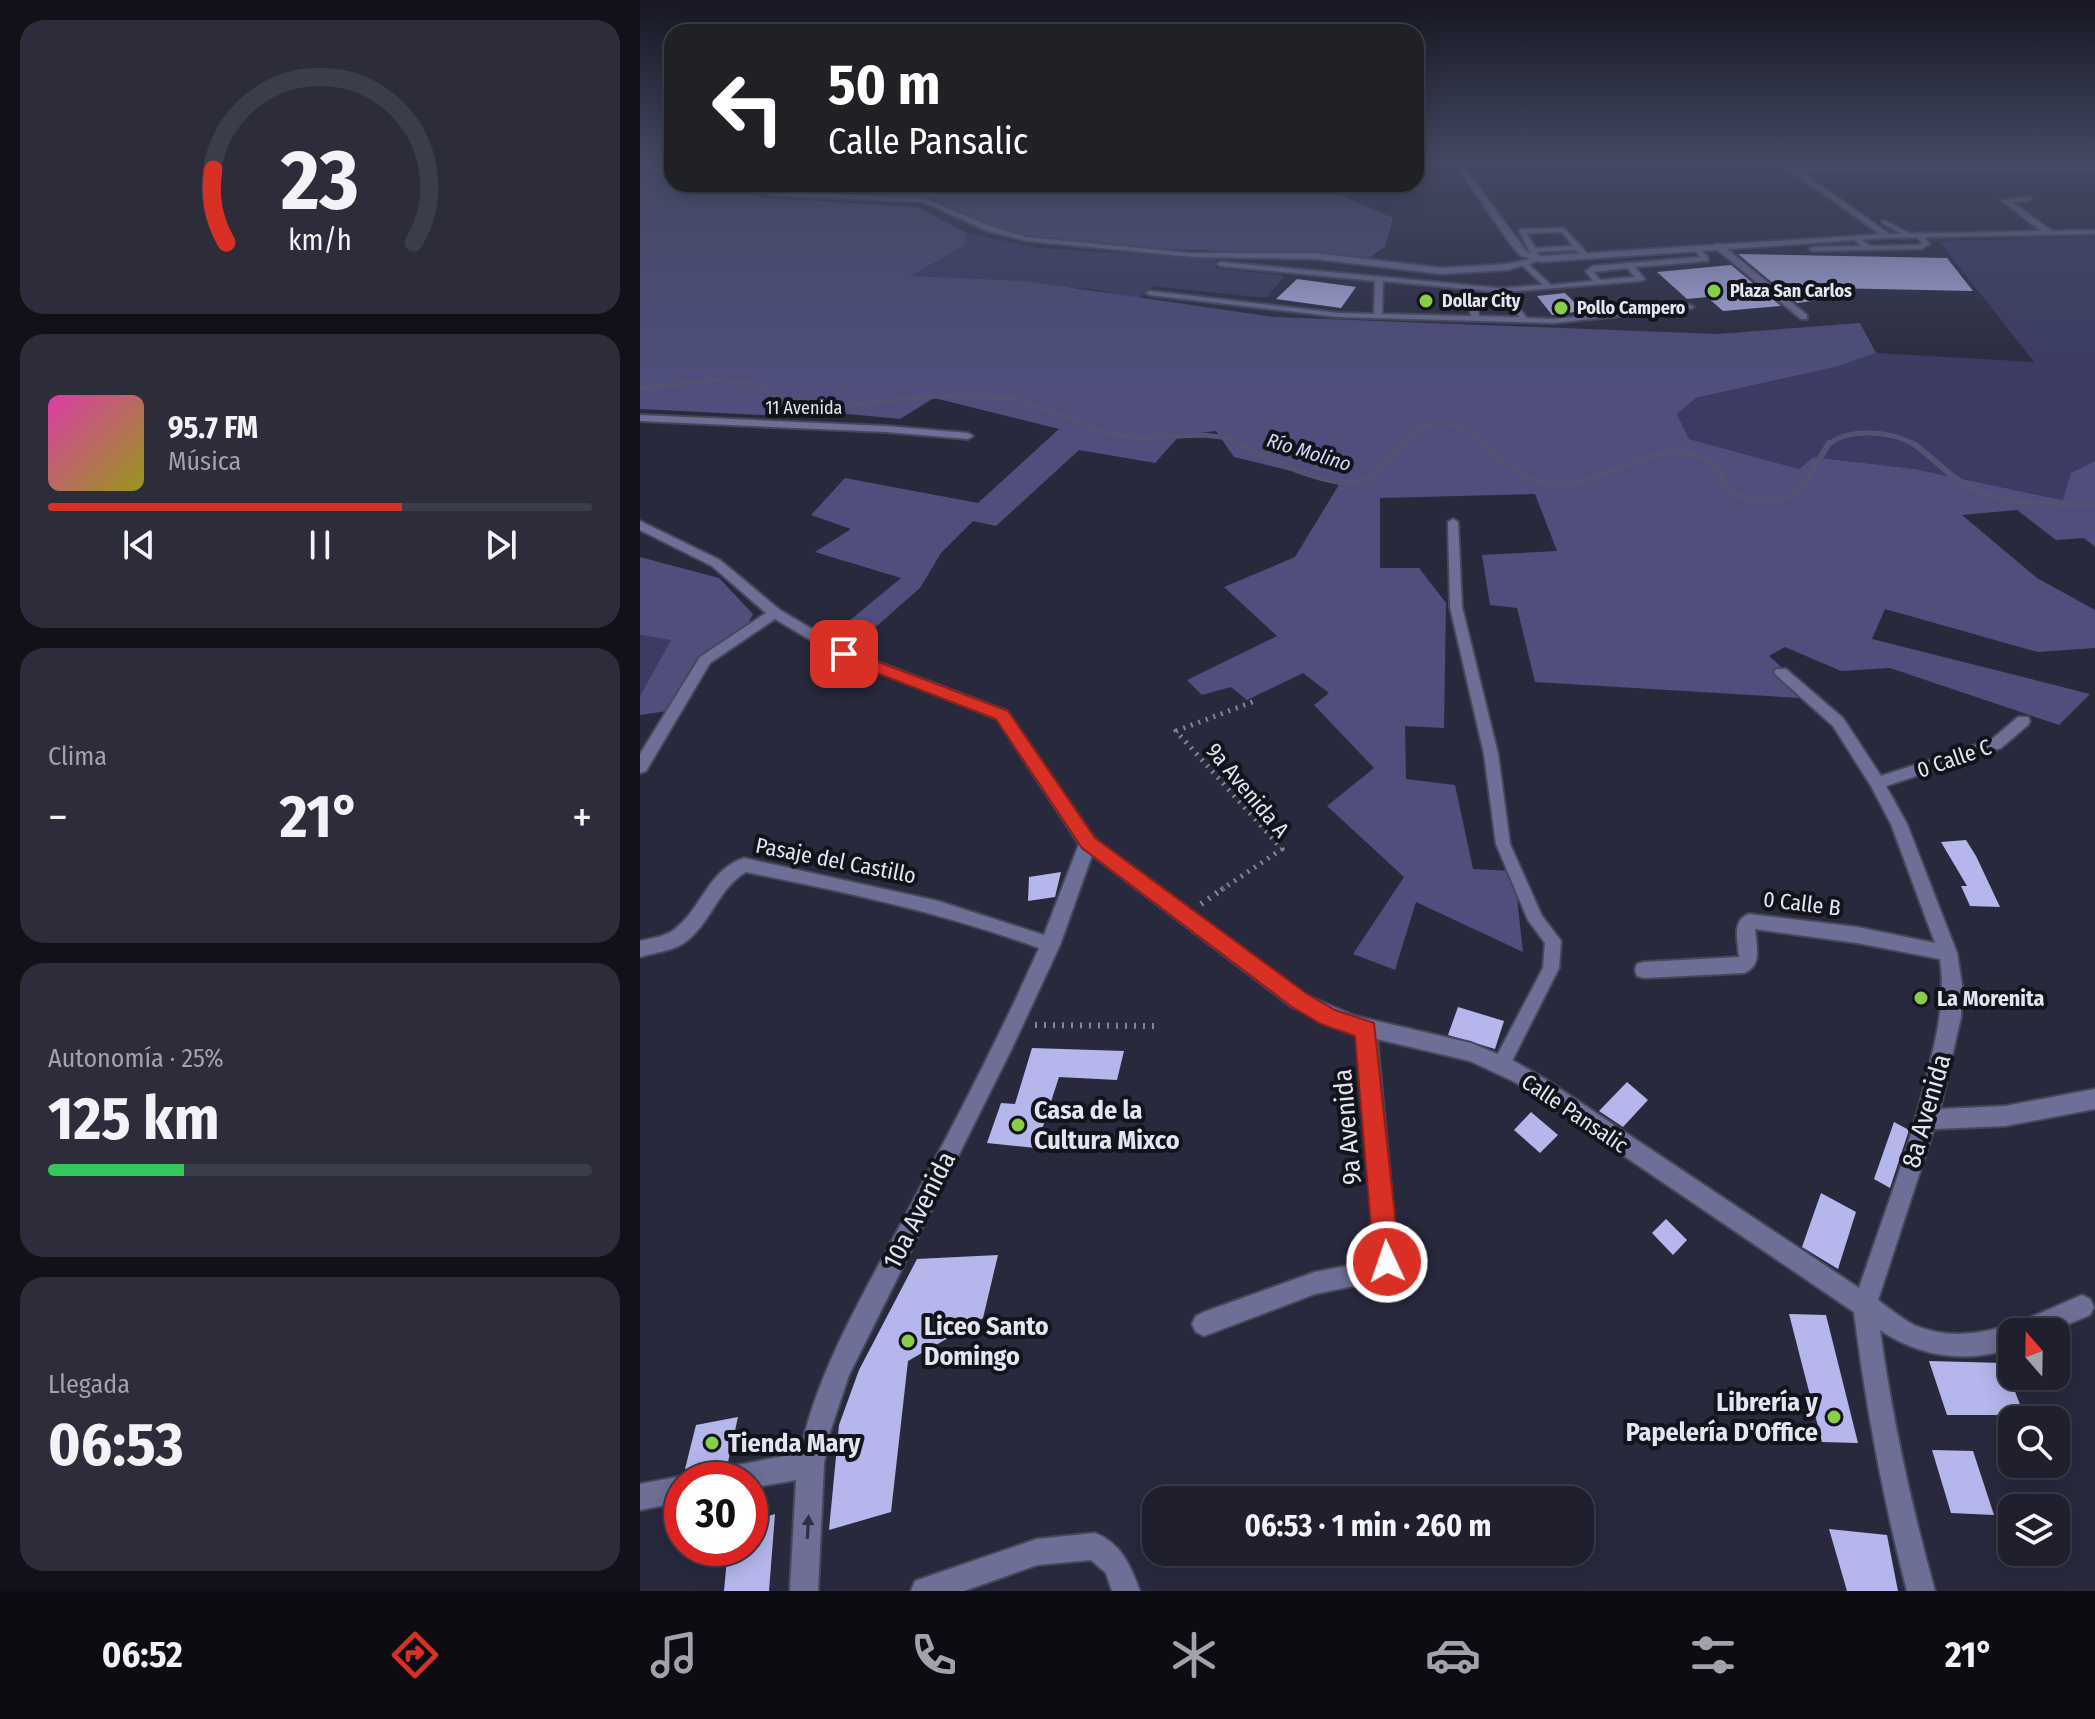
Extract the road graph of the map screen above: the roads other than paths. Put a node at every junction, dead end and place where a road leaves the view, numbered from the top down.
1 (1013, 235) edge
2 (1509, 235) edge
3 (1525, 235) edge
4 (1566, 235) edge
5 (1903, 235) edge
6 (1920, 235) edge
7 (1886, 236) joint
8 (1855, 238) junction
9 (1718, 246) junction
10 (1697, 248) junction
11 (1869, 248) junction
12 (1813, 249) dead end
13 (1581, 252) junction
14 (1537, 256) junction
15 (1354, 260) junction
16 (1525, 263) junction
17 (1221, 264) dead end
18 (1629, 265) junction
19 (1342, 274) junction
20 (1379, 279) junction
21 (1597, 282) junction
22 (1549, 287) junction
23 (1500, 290) junction
24 (1150, 293) dead end
25 (1472, 301) dead end
26 (1690, 307) dead end
27 (1378, 316) junction
28 (1804, 317) dead end
29 (1476, 319) junction
30 (1525, 320) junction
31 (640, 418) edge
32 (968, 436) dead end
33 (1453, 522) dead end
34 (640, 525) edge
35 (775, 613) junction
36 (1781, 672) dead end
37 (2023, 721) dead end
38 (640, 767) edge
39 (1877, 783) junction
40 (1088, 843) junction
41 (1051, 945) junction
42 (640, 949) edge
43 (1948, 953) junction
44 (1644, 970) dead end
45 (1366, 1030) junction
46 (1501, 1065) junction
47 (2095, 1099) edge
48 (1927, 1119) junction
49 (1865, 1304) junction
50 (2082, 1307) dead end
51 (2055, 1318) edge
52 (1204, 1324) dead end
53 (1998, 1342) edge
54 (811, 1464) junction
55 (768, 1472) edge
56 (664, 1492) edge
57 (640, 1497) edge
58 (804, 1591) edge
59 (925, 1591) edge
60 (1126, 1591) edge
61 (1921, 1591) edge

1 - 15 street
2 - 14 street
3 - 14 lane
4 - 13 lane
5 - 7 street
6 - 11 lane
7 - 8 street
8 - 9 street
8 - 11 lane
9 - 10 street
9 - 28 lane
10 - 13 street
10 - 18 lane
11 - 12 lane
13 - 14 street
13 - 14 lane
14 - 16 street
15 - 16 street
15 - 19 lane
16 - 22 lane
17 - 19 lane
18 - 21 lane
18 - 21 lane
19 - 20 lane
20 - 23 lane
20 - 27 lane
21 - 22 lane
22 - 23 lane
23 - 30 lane
24 - 27 lane
25 - 29 lane
26 - 30 lane
27 - 29 lane
29 - 30 lane
31 - 32 street, 11 Avenida
33 - 46 lane
34 - 35 street, Calle Pansalic
35 - 38 street
35 - 40 street, Calle Pansalic
36 - 39 street, 8a Avenida
37 - 39 street, 0 Calle C
39 - 43 street, 8a Avenida
40 - 41 street, 10a Avenida
40 - 45 street, Calle Pansalic
41 - 42 street, Pasaje del Castillo
41 - 54 street, 10a Avenida
43 - 44 street, 0 Calle B
43 - 48 street, 8a Avenida
45 - 46 street, Calle Pansalic
45 - 52 street, 9a Avenida
46 - 49 street, Calle Pansalic
47 - 48 street
48 - 49 street, 8a Avenida
49 - 53 street, Calle Pansalic
49 - 61 street, 8a Avenida
50 - 51 street
54 - 55 street
58 -> 54 street, 10a Avenida
56 - 57 street
59 - 60 street

